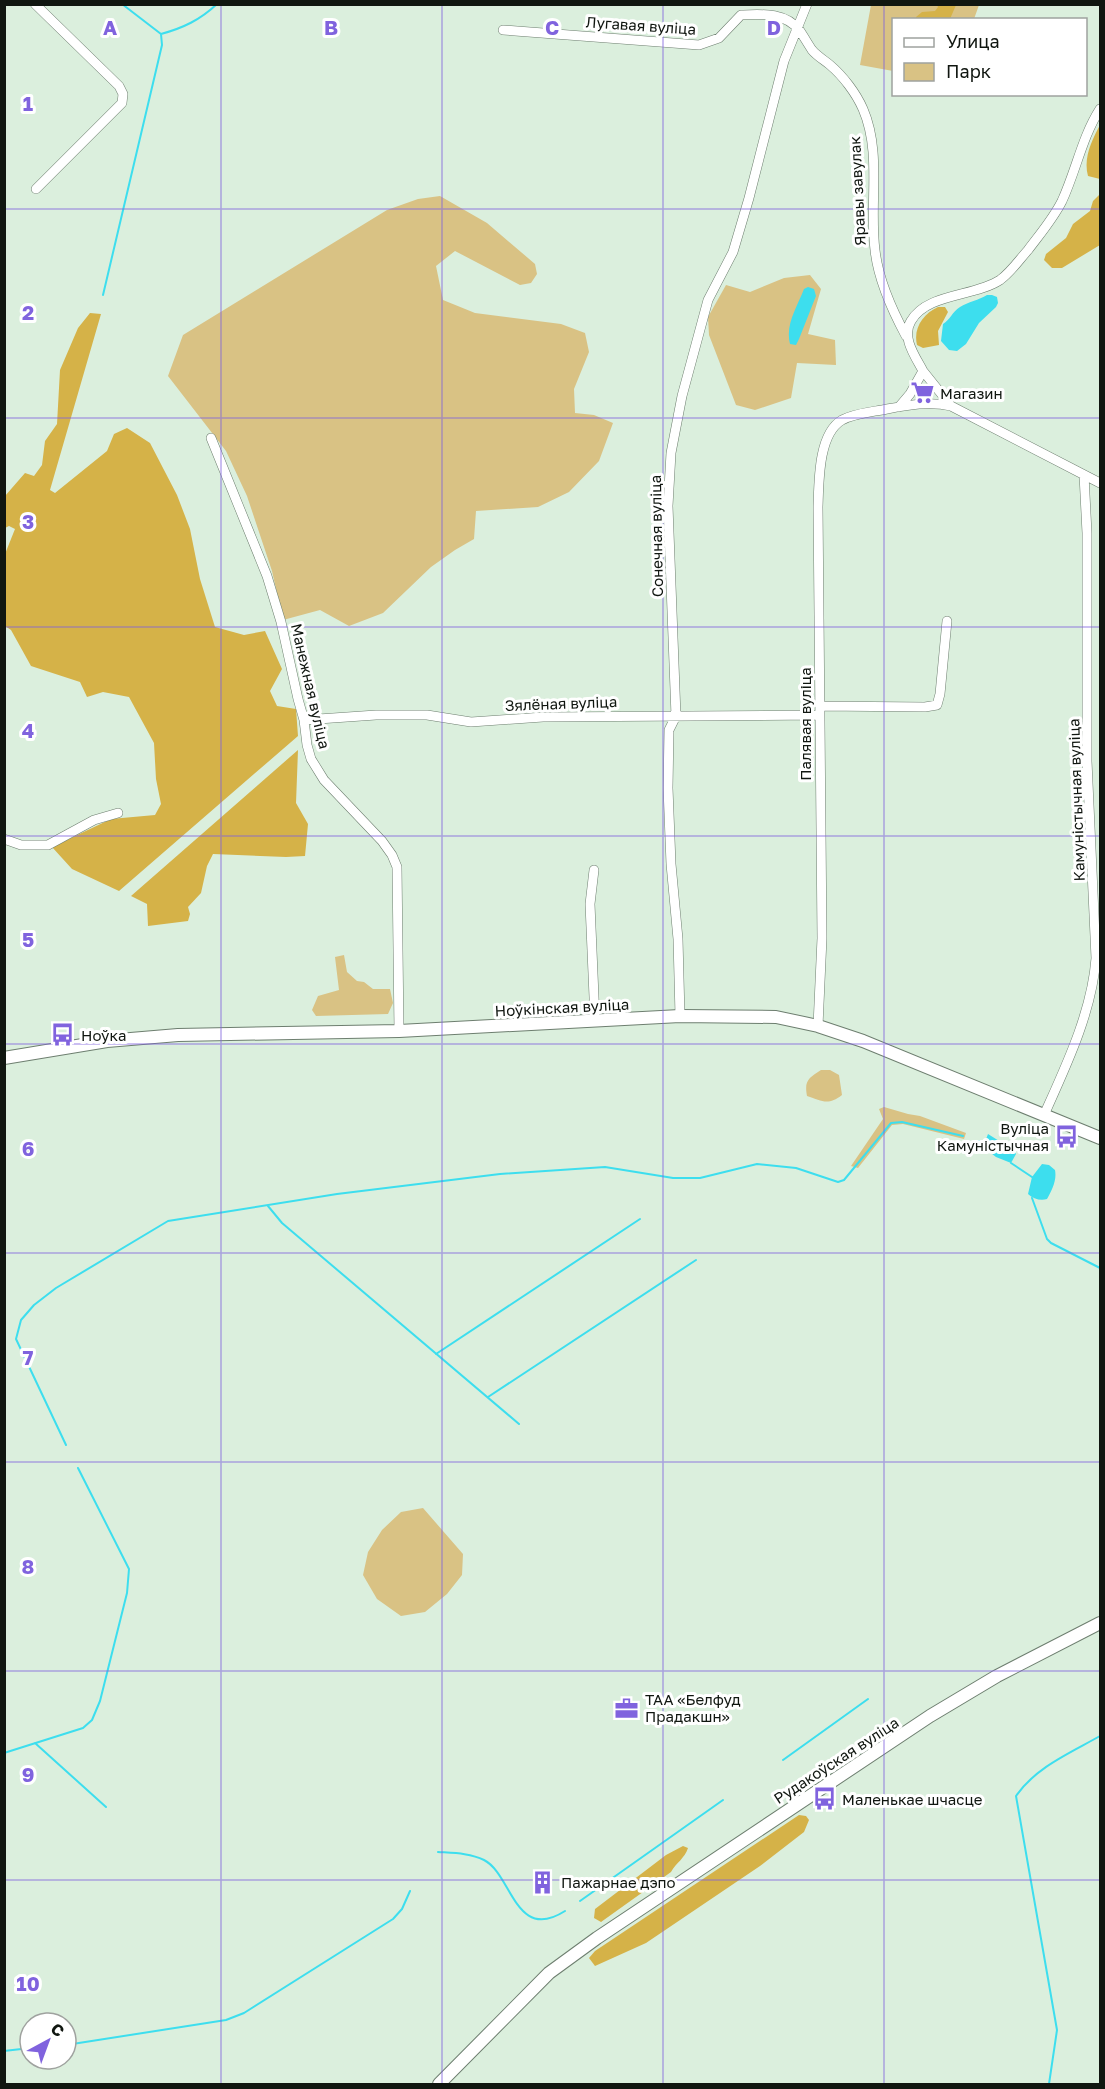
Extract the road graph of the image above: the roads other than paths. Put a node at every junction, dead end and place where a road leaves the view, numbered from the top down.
1 (35, 4) edge
2 (807, 4) edge
3 (798, 28) junction
4 (503, 30) dead end
5 (1101, 109) edge
6 (36, 189) dead end
7 (906, 336) junction
8 (923, 371) junction
9 (951, 406) junction
10 (899, 407) junction
11 (212, 438) dead end
12 (1084, 476) junction
13 (1101, 483) edge
14 (946, 621) dead end
15 (820, 710) junction
16 (676, 716) junction
17 (304, 720) junction
18 (118, 813) dead end
19 (4, 839) edge
20 (594, 870) dead end
21 (680, 1016) junction
22 (595, 1020) junction
23 (818, 1026) junction
24 (399, 1031) junction
25 (4, 1058) edge
26 (1044, 1115) junction
27 (1101, 1138) edge
28 (1101, 1623) edge
29 (439, 2085) edge

1 - 6 street
2 - 3 street, Сонечная вуліца
3 - 4 street, Лугавая вуліца
3 - 7 street, Яравы завулак
3 - 16 street, Сонечная вуліца
5 - 7 street
7 - 8 street, Яравы завулак
8 - 9 street, Яравы завулак
8 - 10 street
9 - 10 street
9 - 12 street
10 - 15 street, Палявая вуліца
11 - 17 street, Манежная вуліца
12 - 13 street
12 - 26 street, Камуністычная вуліца
14 - 15 street, Зялёная вуліца
15 - 16 street, Зялёная вуліца
15 - 23 street, Палявая вуліца
16 - 17 street, Зялёная вуліца
16 - 21 street, Сонечная вуліца
17 - 24 street, Манежная вуліца
18 - 19 street
20 - 22 street
21 - 22 main road, Ноўкінская вуліца
21 - 23 main road, Ноўкінская вуліца
22 - 24 main road, Ноўкінская вуліца
23 - 26 main road, Ноўкінская вуліца
24 - 25 main road, Ноўкінская вуліца
26 - 27 main road, Ноўкінская вуліца
28 - 29 main road, Рудакоўская вуліца

